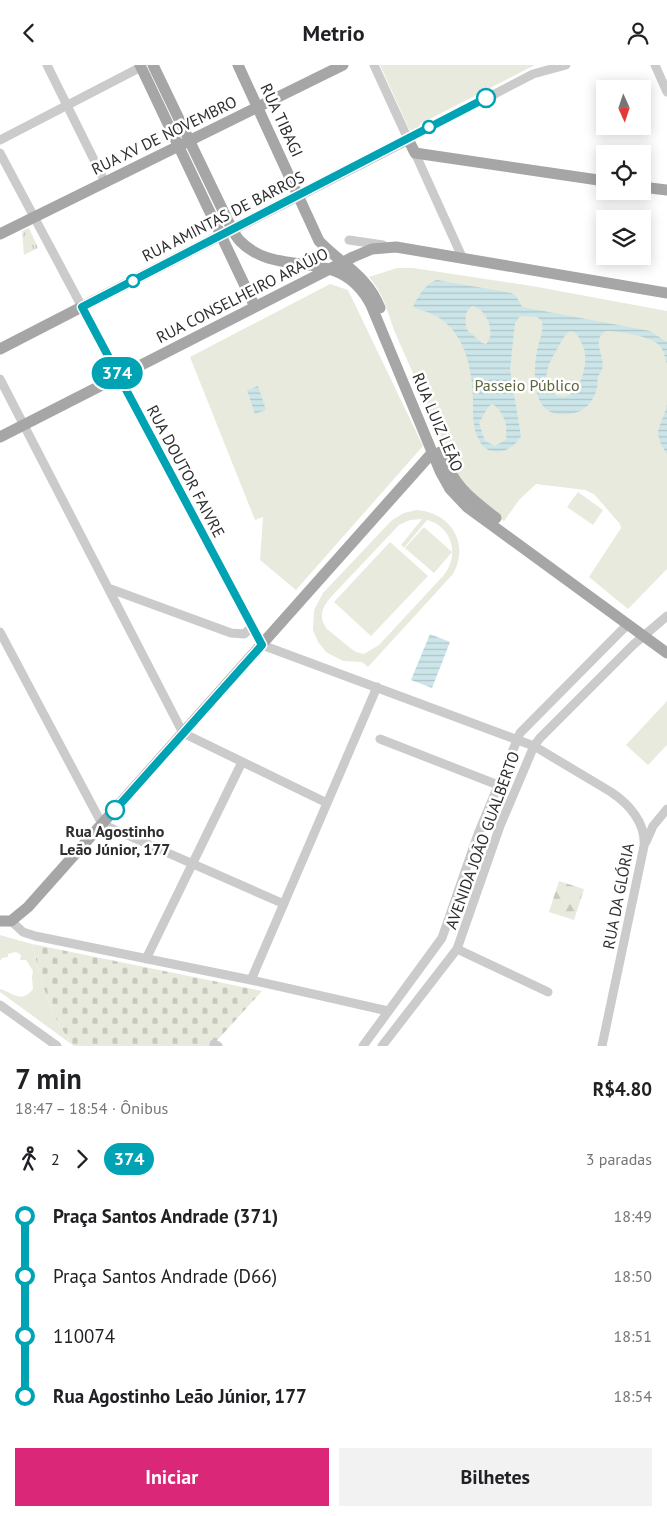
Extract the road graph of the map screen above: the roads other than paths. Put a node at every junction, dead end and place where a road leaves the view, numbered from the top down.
1 (48, 65) edge
2 (153, 65) edge
3 (238, 65) edge
4 (343, 65) edge
5 (374, 65) edge
6 (566, 65) edge
7 (655, 65) edge
8 (141, 66) edge
9 (666, 88) edge
10 (67, 105) junction
11 (258, 107) junction
12 (408, 139) junction
13 (0, 140) edge
14 (190, 141) junction
15 (179, 146) junction
16 (0, 153) edge
17 (415, 153) junction
18 (596, 180) edge
19 (105, 182) junction
20 (212, 187) junction
21 (651, 188) edge
22 (667, 190) edge
23 (298, 195) junction
24 (206, 204) junction
25 (34, 217) junction
26 (232, 229) junction
27 (0, 234) edge
28 (221, 235) junction
29 (349, 240) dead end
30 (239, 241) junction
31 (319, 241) junction
32 (396, 247) junction
33 (463, 259) junction
34 (344, 262) junction
35 (234, 263) junction
36 (322, 271) junction
37 (667, 293) edge
38 (82, 307) junction
39 (255, 307) junction
40 (0, 349) edge
41 (119, 376) junction
42 (0, 379) edge
43 (24, 425) junction
44 (0, 437) edge
45 (432, 453) junction
46 (108, 588) junction
47 (667, 616) edge
48 (252, 627) junction
49 (640, 629) junction
50 (0, 631) edge
51 (667, 644) edge
52 (262, 645) junction
53 (667, 653) edge
54 (377, 687) junction
55 (183, 733) junction
56 (380, 739) dead end
57 (517, 739) junction
58 (534, 746) junction
59 (242, 762) junction
60 (498, 785) junction
61 (327, 803) junction
62 (667, 809) edge
63 (639, 821) junction
64 (657, 821) junction
65 (102, 824) junction
66 (644, 846) junction
67 (192, 863) junction
68 (284, 904) junction
69 (5, 921) edge
70 (457, 949) junction
71 (146, 959) junction
72 (251, 980) junction
73 (548, 992) dead end
74 (0, 1005) edge
75 (388, 1011) junction
76 (57, 1046) edge
77 (363, 1046) edge
78 (382, 1046) edge
79 (602, 1046) edge

1 - 10 street
2 - 14 main road, RUA LUIZ LEÃO
3 - 11 main road, RUA TIBAGI
4 - 11 main road, RUA XV DE NOVEMBRO
5 - 12 street
6 - 12 street
7 - 9 street
8 - 10 street
8 - 15 main road
10 - 13 street
10 - 19 street
11 - 14 main road, RUA XV DE NOVEMBRO
11 - 23 main road, RUA TIBAGI
12 - 17 main road
12 - 23 main road, RUA AMINTAS DE BARROS
14 - 15 main road, RUA XV DE NOVEMBRO
14 - 20 main road, RUA LUIZ LEÃO
15 - 19 main road, RUA XV DE NOVEMBRO
15 - 24 main road
16 - 25 street, RUA DOUTOR FAIVRE
17 - 18 main road
17 - 33 street
19 - 25 main road, RUA XV DE NOVEMBRO
20 - 24 main road
20 - 26 main road, RUA LUIZ LEÃO
21 - 22 main road
23 - 26 main road, RUA AMINTAS DE BARROS
23 - 31 main road, RUA TIBAGI
24 - 28 main road
25 - 27 main road, RUA XV DE NOVEMBRO
25 - 38 street, RUA DOUTOR FAIVRE
26 - 28 main road, RUA AMINTAS DE BARROS
26 - 30 main road, RUA LUIZ LEÃO
28 - 35 main road
28 - 38 main road, RUA AMINTAS DE BARROS
29 - 32 street
30 - 35 main road
30 - 36 main road, RUA LUIZ LEÃO
31 - 34 main road, RUA TIBAGI
31 - 36 main road
32 - 33 main road, RUA CONSELHEIRO ARAÚJO
32 - 34 main road, RUA CONSELHEIRO ARAÚJO
33 - 37 main road, RUA CONSELHEIRO ARAÚJO
34 - 36 main road, RUA CONSELHEIRO ARAÚJO
34 - 49 main road, RUA LUIZ LEÃO
35 - 39 main road
36 - 39 main road, RUA CONSELHEIRO ARAÚJO
36 - 45 main road, RUA LUIZ LEÃO
38 - 40 main road, RUA AMINTAS DE BARROS
38 - 41 street, RUA DOUTOR FAIVRE
39 - 41 main road, RUA CONSELHEIRO ARAÚJO
41 - 43 main road, RUA CONSELHEIRO ARAÚJO
41 - 48 street, RUA DOUTOR FAIVRE
42 - 43 street
43 - 44 main road, RUA CONSELHEIRO ARAÚJO
43 - 46 street
45 - 49 main road, RUA LUIZ LEÃO
45 - 52 main road
46 - 48 street
46 - 55 street
47 - 49 street, AVENIDA JOÃO GUALBERTO
48 - 52 street, RUA DOUTOR FAIVRE
49 - 51 main road
49 - 53 main road
49 - 57 street, AVENIDA JOÃO GUALBERTO
49 - 58 street, AVENIDA JOÃO GUALBERTO
50 - 65 street
52 - 54 street, RUA DA GLÓRIA
52 - 55 main road
54 - 57 street, RUA DA GLÓRIA
54 - 61 street
55 - 59 street
55 - 65 main road
56 - 60 street
57 - 58 street, RUA DA GLÓRIA
57 - 60 street, AVENIDA JOÃO GUALBERTO
58 - 63 street, RUA DA GLÓRIA
58 - 70 street, AVENIDA JOÃO GUALBERTO
59 - 61 street
59 - 67 street
60 - 75 street, AVENIDA JOÃO GUALBERTO
61 - 68 street
62 - 64 street
63 - 64 street
63 - 66 street, RUA DA GLÓRIA
64 - 66 street
65 - 67 street
65 - 69 main road
66 - 79 street, RUA DA GLÓRIA
67 - 68 street
67 - 71 street
68 - 72 street
69 - 71 street
70 - 73 street
70 - 78 street, AVENIDA JOÃO GUALBERTO
71 - 72 street
72 - 75 street
74 - 76 street
75 - 77 street, AVENIDA JOÃO GUALBERTO

